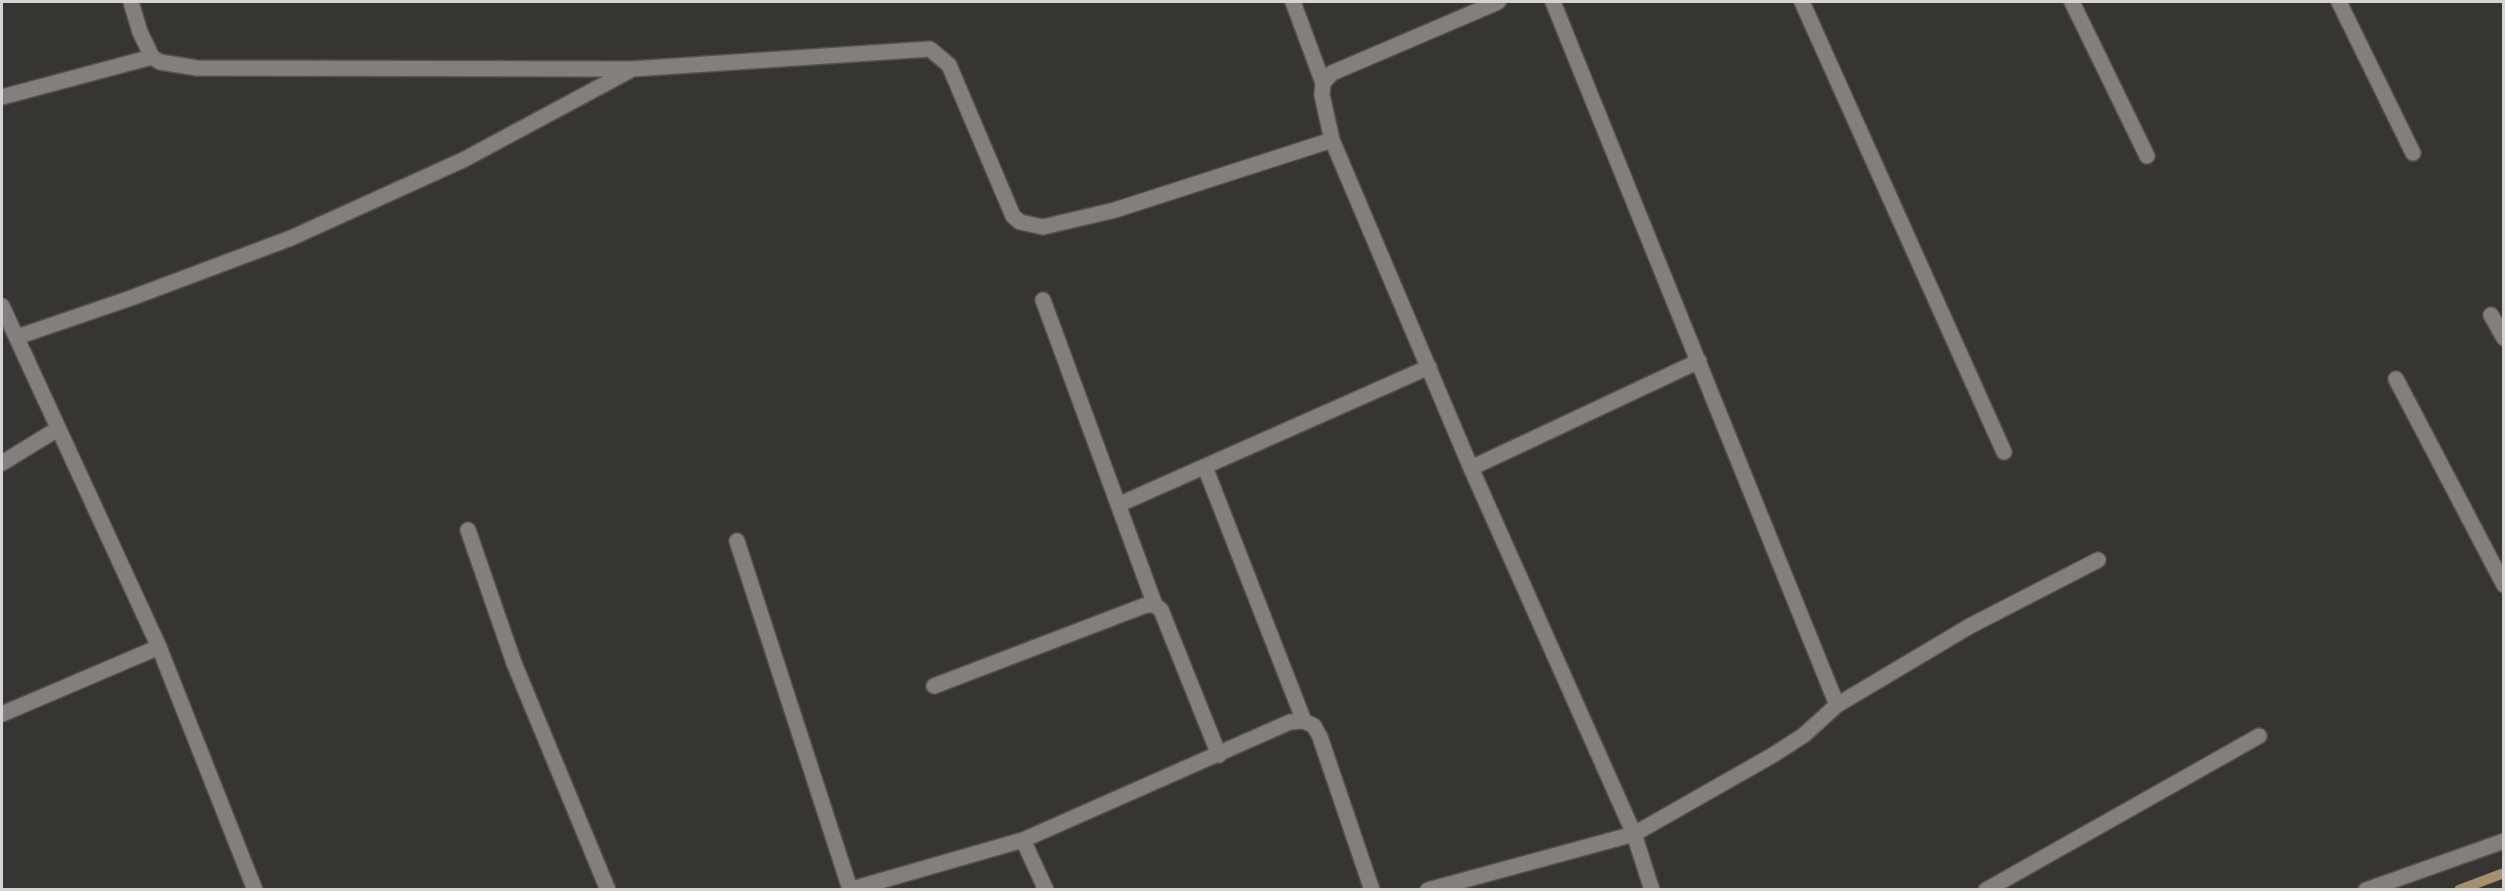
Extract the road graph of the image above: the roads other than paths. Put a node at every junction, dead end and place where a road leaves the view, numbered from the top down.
1 (131, 2) edge
2 (1293, 2) edge
3 (1498, 2) edge
4 (1553, 2) edge
5 (1802, 2) edge
6 (2072, 2) edge
7 (2339, 2) edge
8 (152, 57) junction
9 (632, 69) junction
10 (1323, 83) junction
11 (2, 97) edge
12 (1332, 140) junction
13 (2413, 153) dead end
14 (2148, 156) dead end
15 (1043, 300) dead end
16 (2, 306) edge
17 (2492, 315) dead end
18 (17, 337) junction
19 (2504, 338) edge
20 (1699, 361) junction
21 (1429, 367) junction
22 (2396, 379) dead end
23 (56, 430) junction
24 (2004, 452) dead end
25 (2, 463) edge
26 (1205, 467) junction
27 (1471, 468) junction
28 (1120, 504) junction
29 (468, 530) dead end
30 (736, 540) dead end
31 (2098, 560) dead end
32 (2504, 585) edge
33 (1155, 605) junction
34 (159, 647) junction
35 (934, 686) dead end
36 (1837, 705) junction
37 (2, 714) edge
38 (1304, 721) junction
39 (2259, 736) dead end
40 (1219, 755) junction
41 (1634, 834) junction
42 (1023, 840) junction
43 (2504, 841) edge
44 (850, 889) edge
45 (255, 890) edge
46 (608, 890) edge
47 (1046, 890) edge
48 (1372, 890) edge
49 (1428, 890) edge
50 (1652, 890) edge
51 (1986, 890) edge
52 (2366, 890) edge

1 - 8 street
2 - 10 street
3 - 10 street
4 - 20 street
5 - 24 street
6 - 14 street
7 - 13 street
8 - 9 street
8 - 11 street
9 - 12 street
9 - 18 street
10 - 12 street
12 - 21 street
15 - 28 street
16 - 18 street
17 - 19 street
18 - 23 street
20 - 27 street
20 - 36 street
21 - 26 street
21 - 27 street
22 - 32 street
23 - 25 street
23 - 34 street
26 - 28 street
26 - 38 street
27 - 41 street
28 - 33 street
29 - 46 street
30 - 44 street
31 - 36 street
33 - 35 street
33 - 40 street
34 - 37 street
34 - 45 street
36 - 41 street
38 - 40 street
38 - 48 street
39 - 51 street
40 - 42 street
41 - 49 street
41 - 50 street
42 - 44 street
42 - 47 street
43 - 52 street

